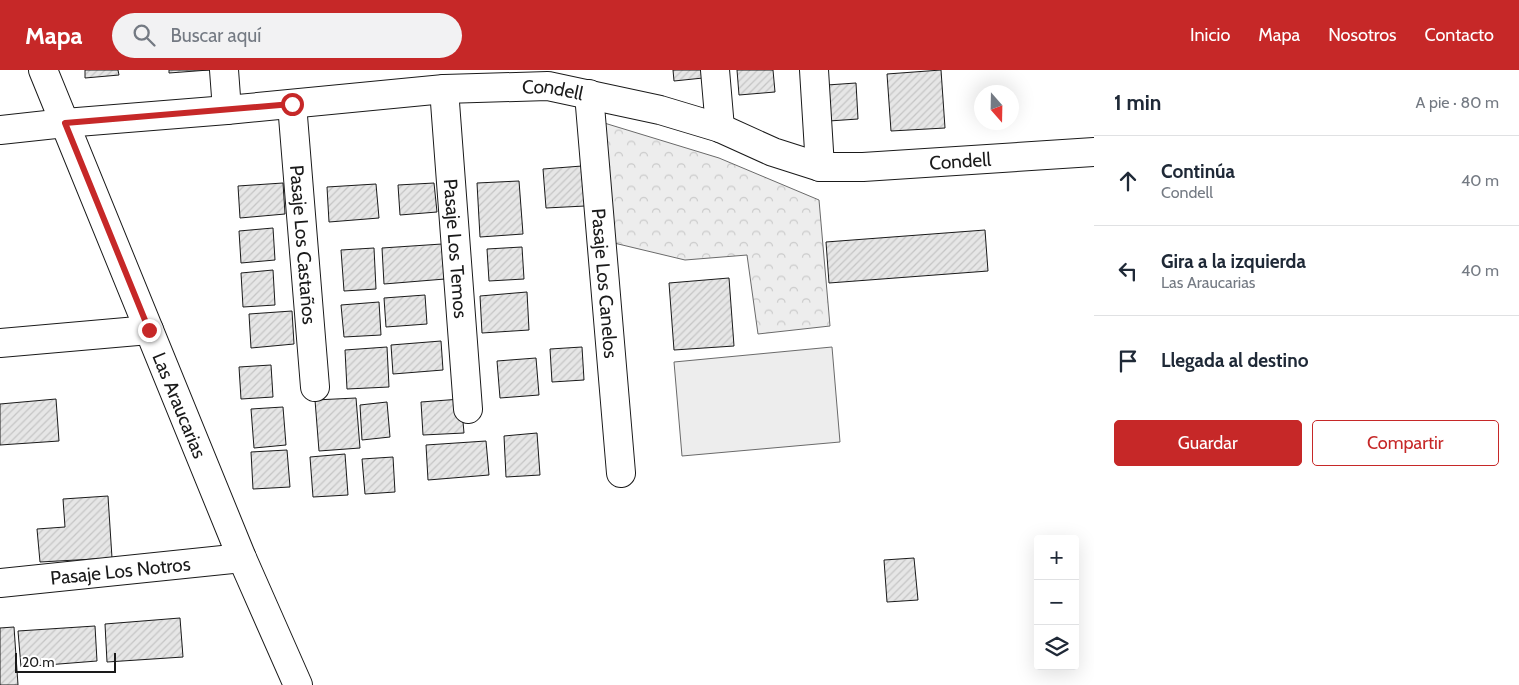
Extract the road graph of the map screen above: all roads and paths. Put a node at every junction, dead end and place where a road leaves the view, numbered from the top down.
1 (43, 70) edge
2 (224, 70) edge
3 (715, 70) edge
4 (814, 70) edge
5 (547, 78) edge
6 (392, 82) edge
7 (444, 89) junction
8 (589, 94) junction
9 (292, 104) junction
10 (227, 110) junction
11 (65, 123) junction
12 (720, 128) junction
13 (0, 130) edge
14 (1094, 152) edge
15 (820, 167) junction
16 (149, 330) junction
17 (0, 343) edge
18 (315, 387) dead end
19 (468, 409) dead end
20 (621, 473) dead end
21 (242, 558) junction
22 (0, 583) edge
23 (298, 685) edge

1 - 11 street, Las Araucarias
2 - 10 street
3 - 12 street
4 - 15 street
5 - 7 street, Condell
5 - 8 street, Condell
6 - 7 street, Condell
6 - 9 street, Condell
7 - 19 street, Pasaje Los Temos
8 - 12 street, Condell
8 - 20 street, Pasaje Los Canelos
9 - 10 street, Condell
9 - 18 street, Pasaje Los Castaños
10 - 11 street, Condell
11 - 13 street, Condell
11 - 16 street, Las Araucarias
12 - 15 street, Condell
14 - 15 street, Condell
16 - 17 street
16 - 21 street, Las Araucarias
21 - 22 street, Pasaje Los Notros
21 - 23 street, Las Araucarias

